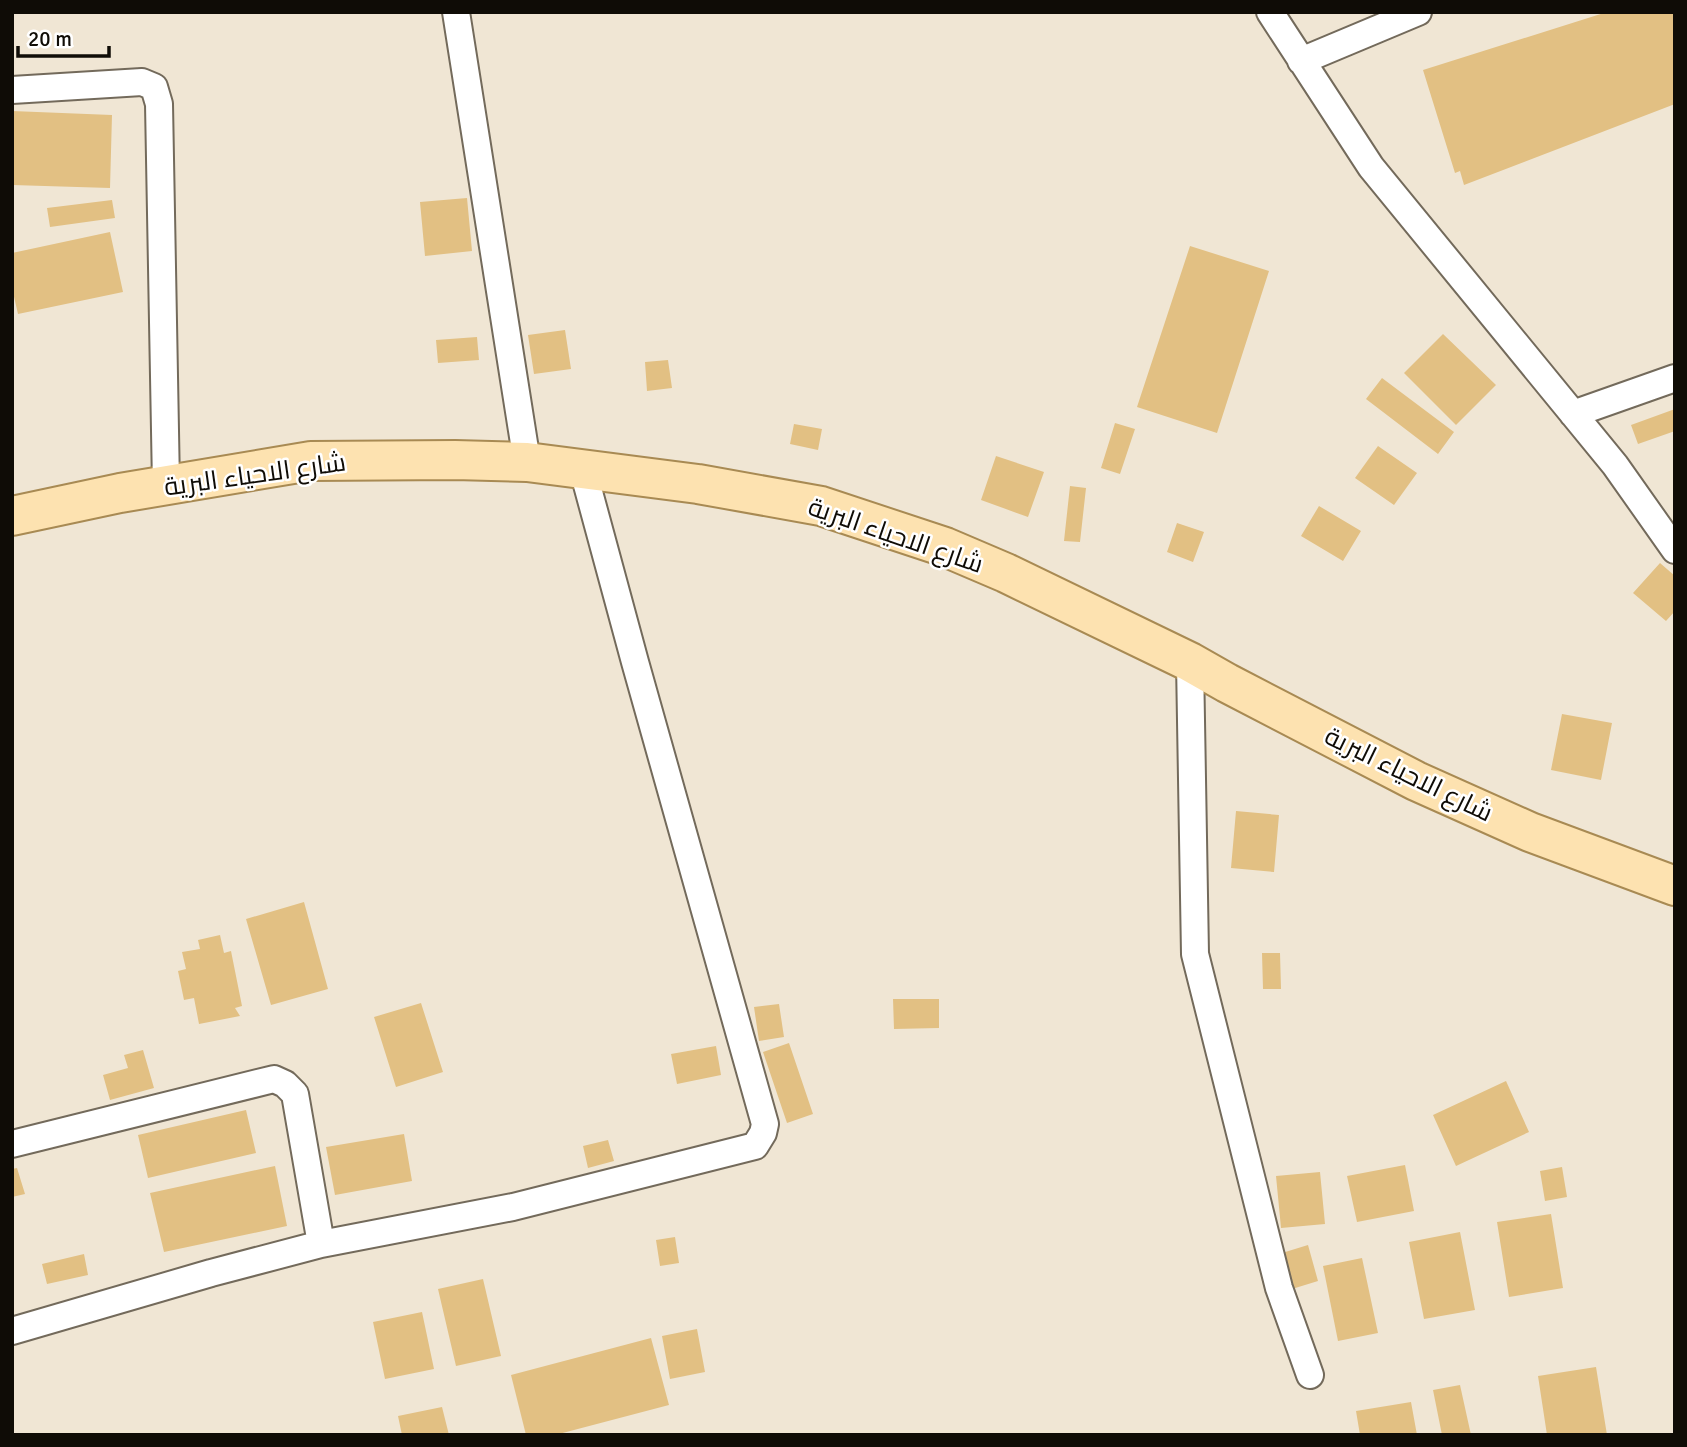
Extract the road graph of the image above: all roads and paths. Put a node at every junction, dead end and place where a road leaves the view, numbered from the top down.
1 (456, 12) edge
2 (1270, 12) edge
3 (1418, 12) edge
4 (1301, 61) junction
5 (12, 90) edge
6 (1675, 378) edge
7 (1573, 414) junction
8 (527, 462) junction
9 (583, 470) junction
10 (166, 485) junction
11 (12, 516) edge
12 (1675, 550) edge
13 (1190, 662) junction
14 (1675, 886) edge
15 (12, 1144) edge
16 (321, 1244) junction
17 (12, 1331) edge
18 (1310, 1375) dead end

1 - 8 street
2 - 4 street
3 - 4 street
4 - 7 street
5 - 10 street
6 - 7 street
7 - 12 street
8 - 9 main road, شارع الاحياء البرية
8 - 10 main road, شارع الاحياء البرية
9 - 13 main road, شارع الاحياء البرية
9 - 16 street
10 - 11 main road, شارع الاحياء البرية
13 - 14 main road, شارع الاحياء البرية
13 - 18 street
15 - 16 street
16 - 17 street

